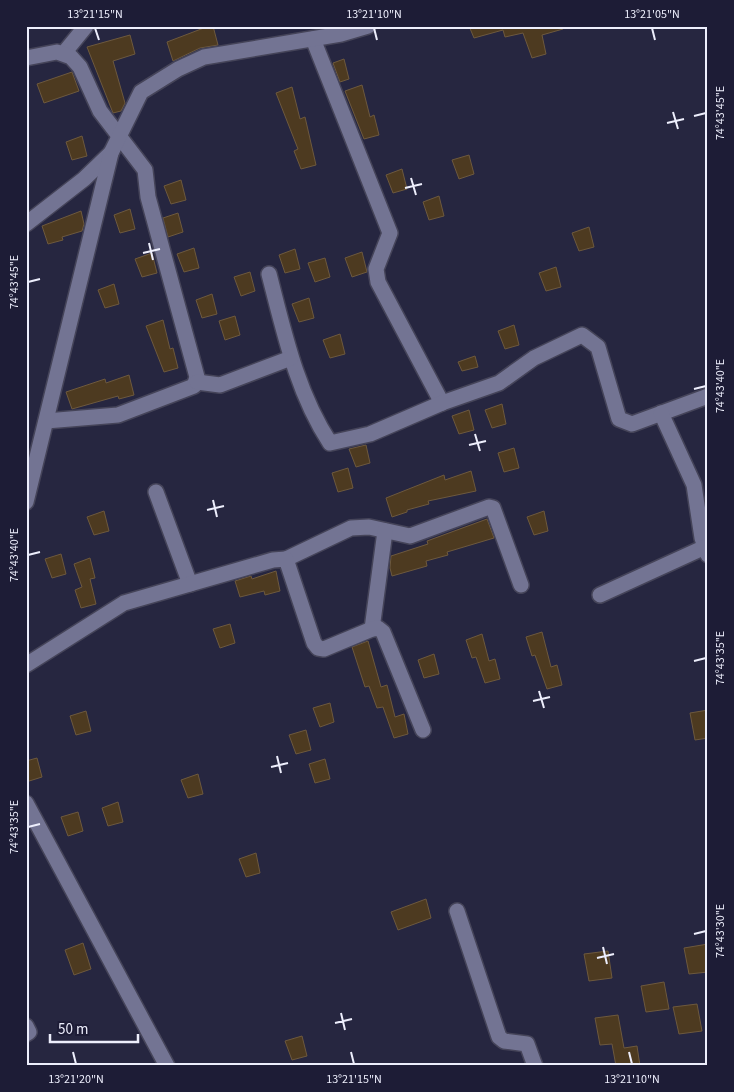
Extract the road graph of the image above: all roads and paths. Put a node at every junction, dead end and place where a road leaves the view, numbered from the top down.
1 (86, 26) edge
2 (294, 26) edge
3 (368, 26) edge
4 (306, 40) junction
5 (64, 53) junction
6 (26, 58) edge
7 (120, 135) junction
8 (111, 153) junction
9 (26, 224) edge
10 (269, 274) dead end
11 (291, 358) junction
12 (197, 382) junction
13 (708, 396) edge
14 (442, 403) junction
15 (660, 414) junction
16 (46, 421) junction
17 (26, 464) edge
18 (32, 480) junction
19 (156, 492) dead end
20 (26, 502) edge
21 (385, 531) junction
22 (706, 551) edge
23 (286, 559) junction
24 (190, 584) junction
25 (521, 585) dead end
26 (600, 595) dead end
27 (372, 629) junction
28 (26, 665) edge
29 (423, 730) dead end
30 (26, 803) edge
31 (457, 911) dead end
32 (26, 1026) edge
33 (26, 1034) edge
34 (167, 1066) edge
35 (535, 1066) edge

1 - 5 street
2 - 4 street
3 - 4 street
4 - 7 street
4 - 14 street
5 - 6 street
5 - 7 street
7 - 8 street
7 - 12 street
8 - 9 street
8 - 16 street
10 - 11 street
11 - 12 street
11 - 14 street
12 - 16 street
13 - 15 street
14 - 15 street
15 - 22 street
16 - 18 street
17 - 18 street
18 - 20 street
19 - 24 street
21 - 23 street
21 - 25 street
21 - 27 street
22 - 26 street
23 - 24 street
23 - 27 street
24 - 28 street
27 - 29 street
30 - 34 street
31 - 35 street
32 - 33 street

